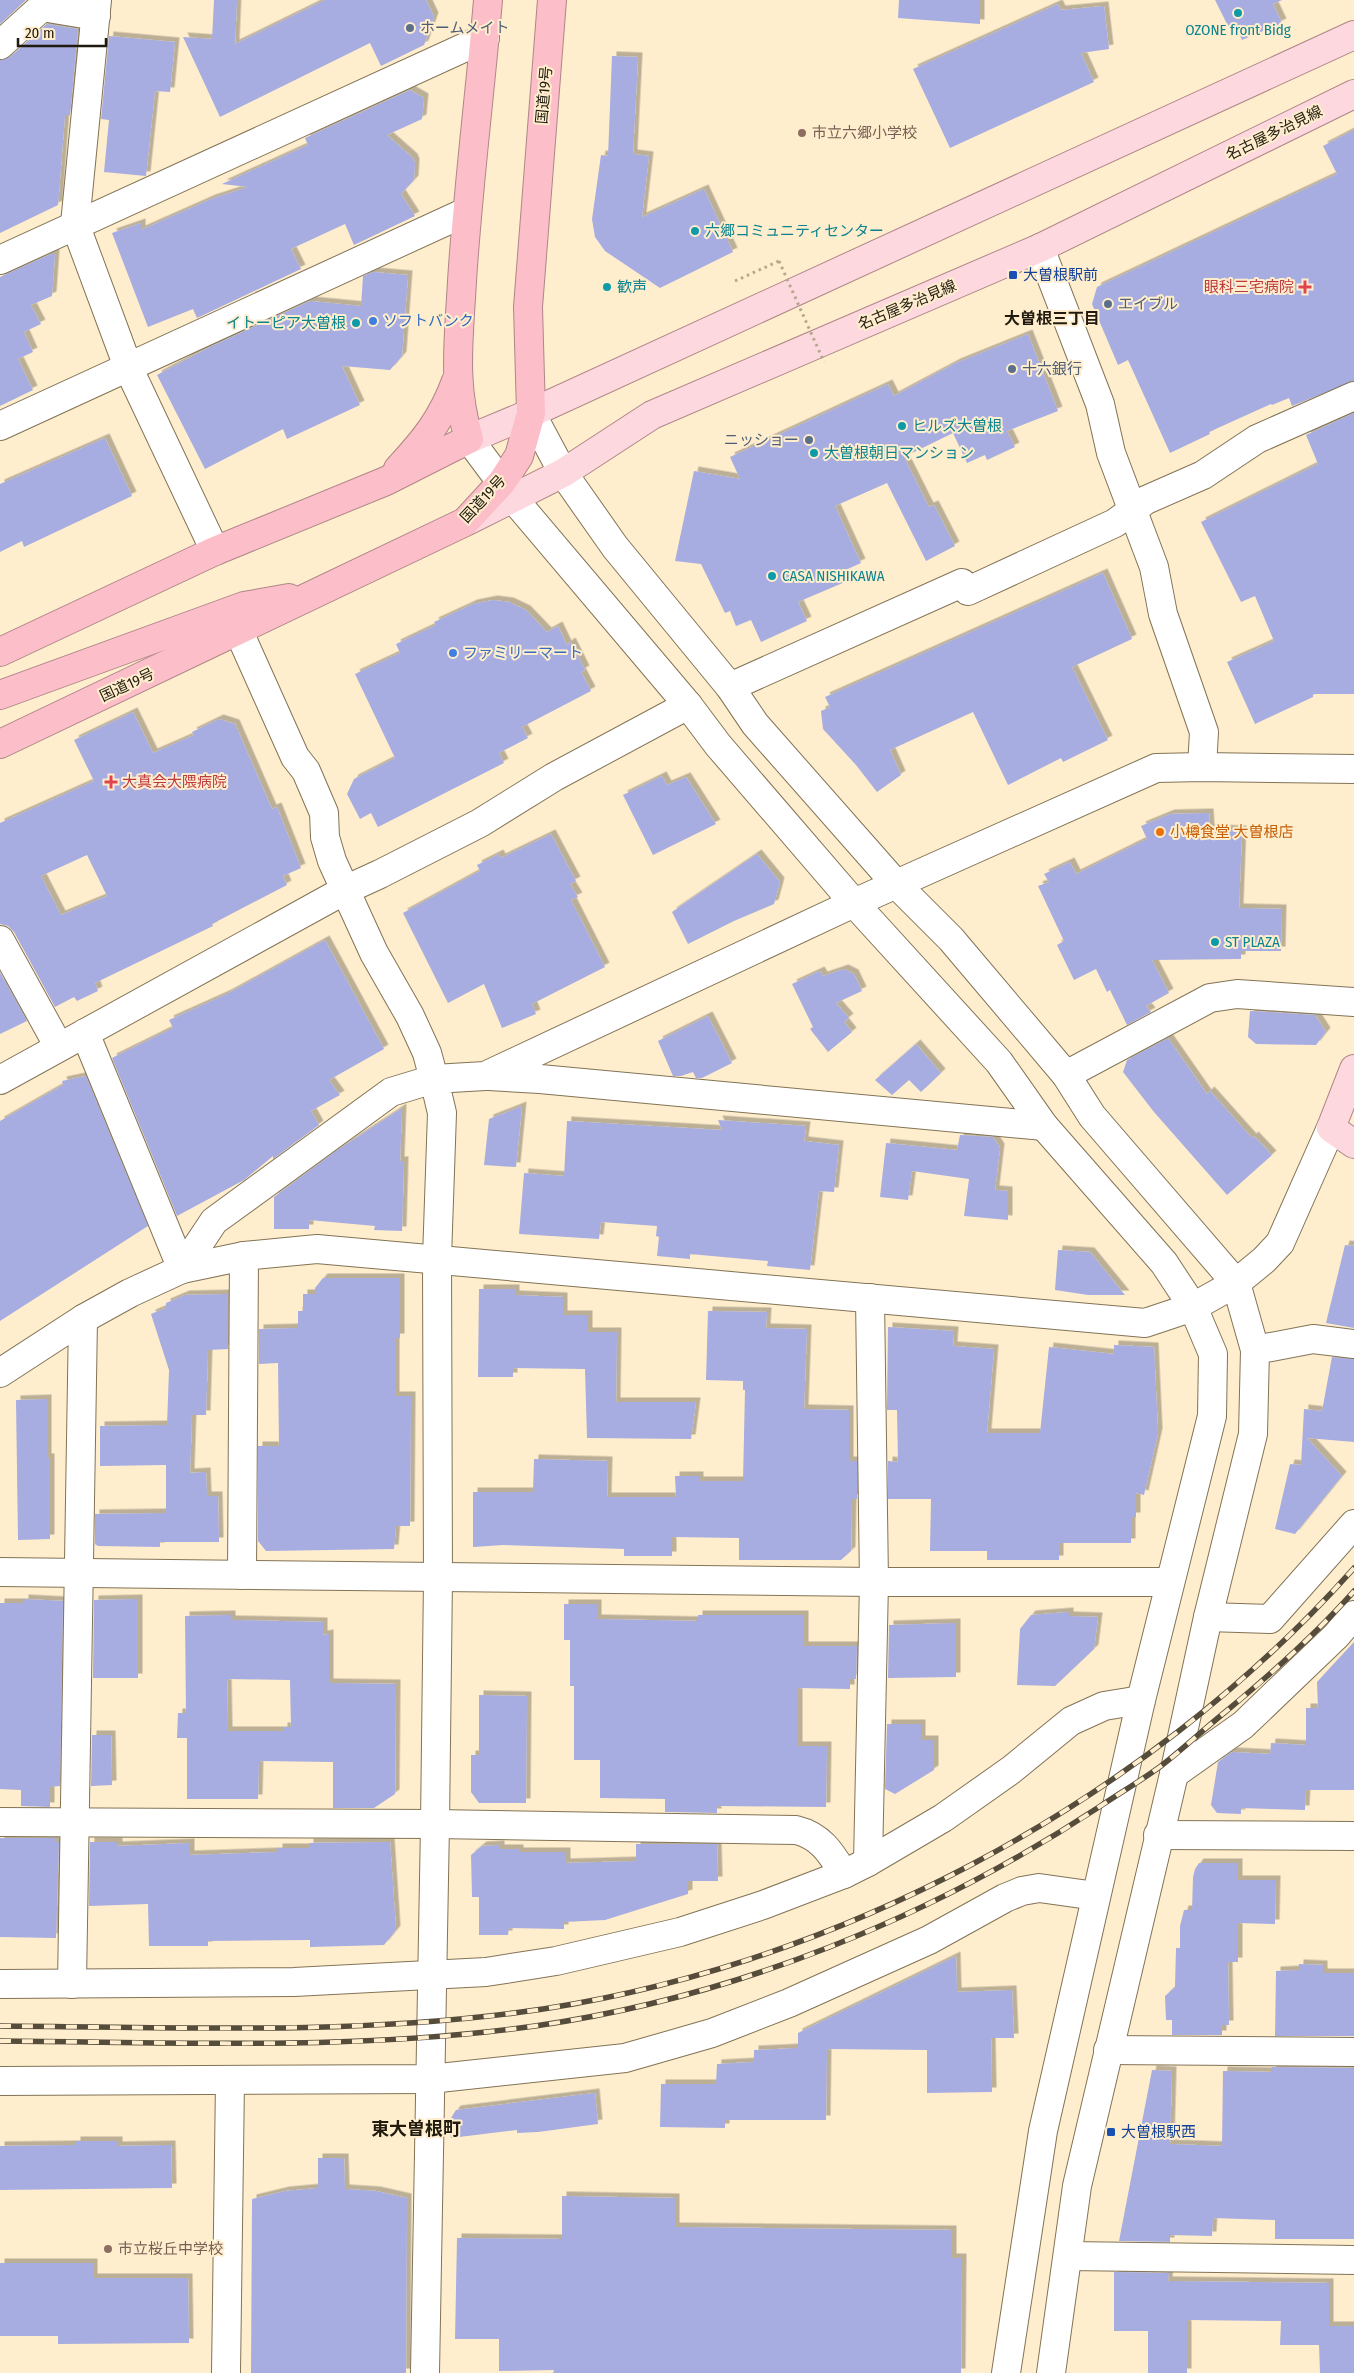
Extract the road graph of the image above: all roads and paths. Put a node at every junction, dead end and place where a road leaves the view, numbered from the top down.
1 (488, 0) edge
2 (552, 0) edge
3 (97, 8) edge
4 (1354, 35) edge
5 (484, 38) junction
6 (0, 45) edge
7 (1354, 94) edge
8 (466, 212) junction
9 (75, 224) junction
10 (1040, 248) junction
11 (0, 260) edge
12 (736, 280) dead end
13 (824, 362) dead end
14 (128, 367) junction
15 (457, 378) junction
16 (1354, 396) edge
17 (531, 413) junction
18 (0, 426) edge
19 (469, 440) junction
20 (563, 472) junction
21 (386, 481) junction
22 (507, 489) junction
23 (1133, 510) junction
24 (215, 551) junction
25 (320, 593) junction
26 (239, 632) junction
27 (0, 652) edge
28 (730, 687) junction
29 (0, 695) edge
30 (688, 705) junction
31 (0, 744) edge
32 (1202, 766) junction
33 (1354, 769) edge
34 (896, 884) junction
35 (345, 890) junction
36 (854, 903) junction
37 (0, 940) edge
38 (1354, 1002) edge
39 (85, 1033) junction
40 (59, 1047) junction
41 (1354, 1069) edge
42 (1066, 1075) junction
43 (485, 1076) junction
44 (434, 1079) junction
45 (0, 1080) edge
46 (1044, 1126) junction
47 (1331, 1128) junction
48 (1354, 1144) edge
49 (244, 1256) junction
50 (438, 1258) junction
51 (182, 1269) junction
52 (1236, 1283) junction
53 (870, 1298) junction
54 (1193, 1307) junction
55 (83, 1319) junction
56 (1354, 1344) edge
57 (1255, 1350) junction
58 (0, 1373) edge
59 (1354, 1524) edge
60 (0, 1572) edge
61 (77, 1572) junction
62 (242, 1575) junction
63 (438, 1578) junction
64 (874, 1582) junction
65 (1170, 1582) junction
66 (1354, 1615) edge
67 (1208, 1617) junction
68 (1141, 1700) junction
69 (1174, 1774) junction
70 (0, 1822) edge
71 (74, 1822) junction
72 (435, 1824) junction
73 (1158, 1835) junction
74 (1354, 1836) edge
75 (868, 1862) junction
76 (844, 1874) junction
77 (1096, 1896) junction
78 (431, 1975) junction
79 (0, 1984) edge
80 (72, 1984) junction
81 (1108, 2050) junction
82 (1354, 2052) edge
83 (430, 2079) junction
84 (0, 2081) edge
85 (230, 2081) junction
86 (1068, 2256) junction
87 (1354, 2260) edge
88 (226, 2373) edge
89 (425, 2373) edge
90 (1006, 2373) edge
91 (1051, 2373) edge

1 - 5 highway
2 - 17 highway, 国道19号
3 - 6 street
3 - 9 street
4 - 17 main road
5 - 8 highway
5 - 9 street
7 - 10 main road, 名古屋多治見線
8 - 14 street
8 - 15 highway
9 - 11 street
9 - 14 street
10 - 20 main road, 名古屋多治見線
10 - 23 street
12 - 13 path, bridge
14 - 18 street
14 - 24 street
15 - 19 highway
15 - 21 highway
16 - 23 street
17 - 19 main road
17 - 20 street
17 - 22 highway, 国道19号
19 - 21 highway
19 - 22 street
20 - 22 main road, 名古屋多治見線
20 - 28 street
21 - 24 highway
22 - 25 highway, 国道19号
22 - 30 street
23 - 28 street
23 - 32 street
24 - 27 highway
25 - 26 highway, 国道19号
25 - 29 highway
26 - 31 highway, 国道19号
26 - 35 street
28 - 34 street
30 - 35 street
30 - 36 street
32 - 33 street
32 - 34 street
34 - 36 street
34 - 42 street
35 - 39 street
35 - 44 street
36 - 43 street
36 - 46 street
37 - 40 street
38 - 42 street
39 - 40 street
39 - 51 street
40 - 45 street
41 - 47 main road
42 - 52 street
43 - 44 street
43 - 46 street
44 - 50 street
44 - 51 street
46 - 54 street
47 - 48 main road
47 - 52 street
49 - 50 street
49 - 51 street
49 - 62 street
50 - 53 street
50 - 63 street
51 - 55 street
52 - 54 street
52 - 57 street
53 - 54 street
53 - 64 street
54 - 65 street
55 - 58 street
55 - 61 street
56 - 57 street
57 - 67 street
59 - 67 street
60 - 61 street
61 - 62 street
61 - 71 street
62 - 63 street
63 - 64 street
63 - 72 street
64 - 65 street
64 - 75 street
65 - 68 street
66 - 69 street
67 - 69 street
68 - 75 street
68 - 77 street
69 - 73 street
70 - 71 street
71 - 72 street
71 - 80 street
72 - 76 street
72 - 78 street
73 - 74 street
73 - 81 street
75 - 76 street
76 - 78 street
77 - 83 street
77 - 90 street
78 - 80 street
78 - 83 street
79 - 80 street
81 - 82 street
81 - 86 street
83 - 85 street
83 - 89 street
84 - 85 street
85 - 88 street
86 - 87 street
86 - 91 street

